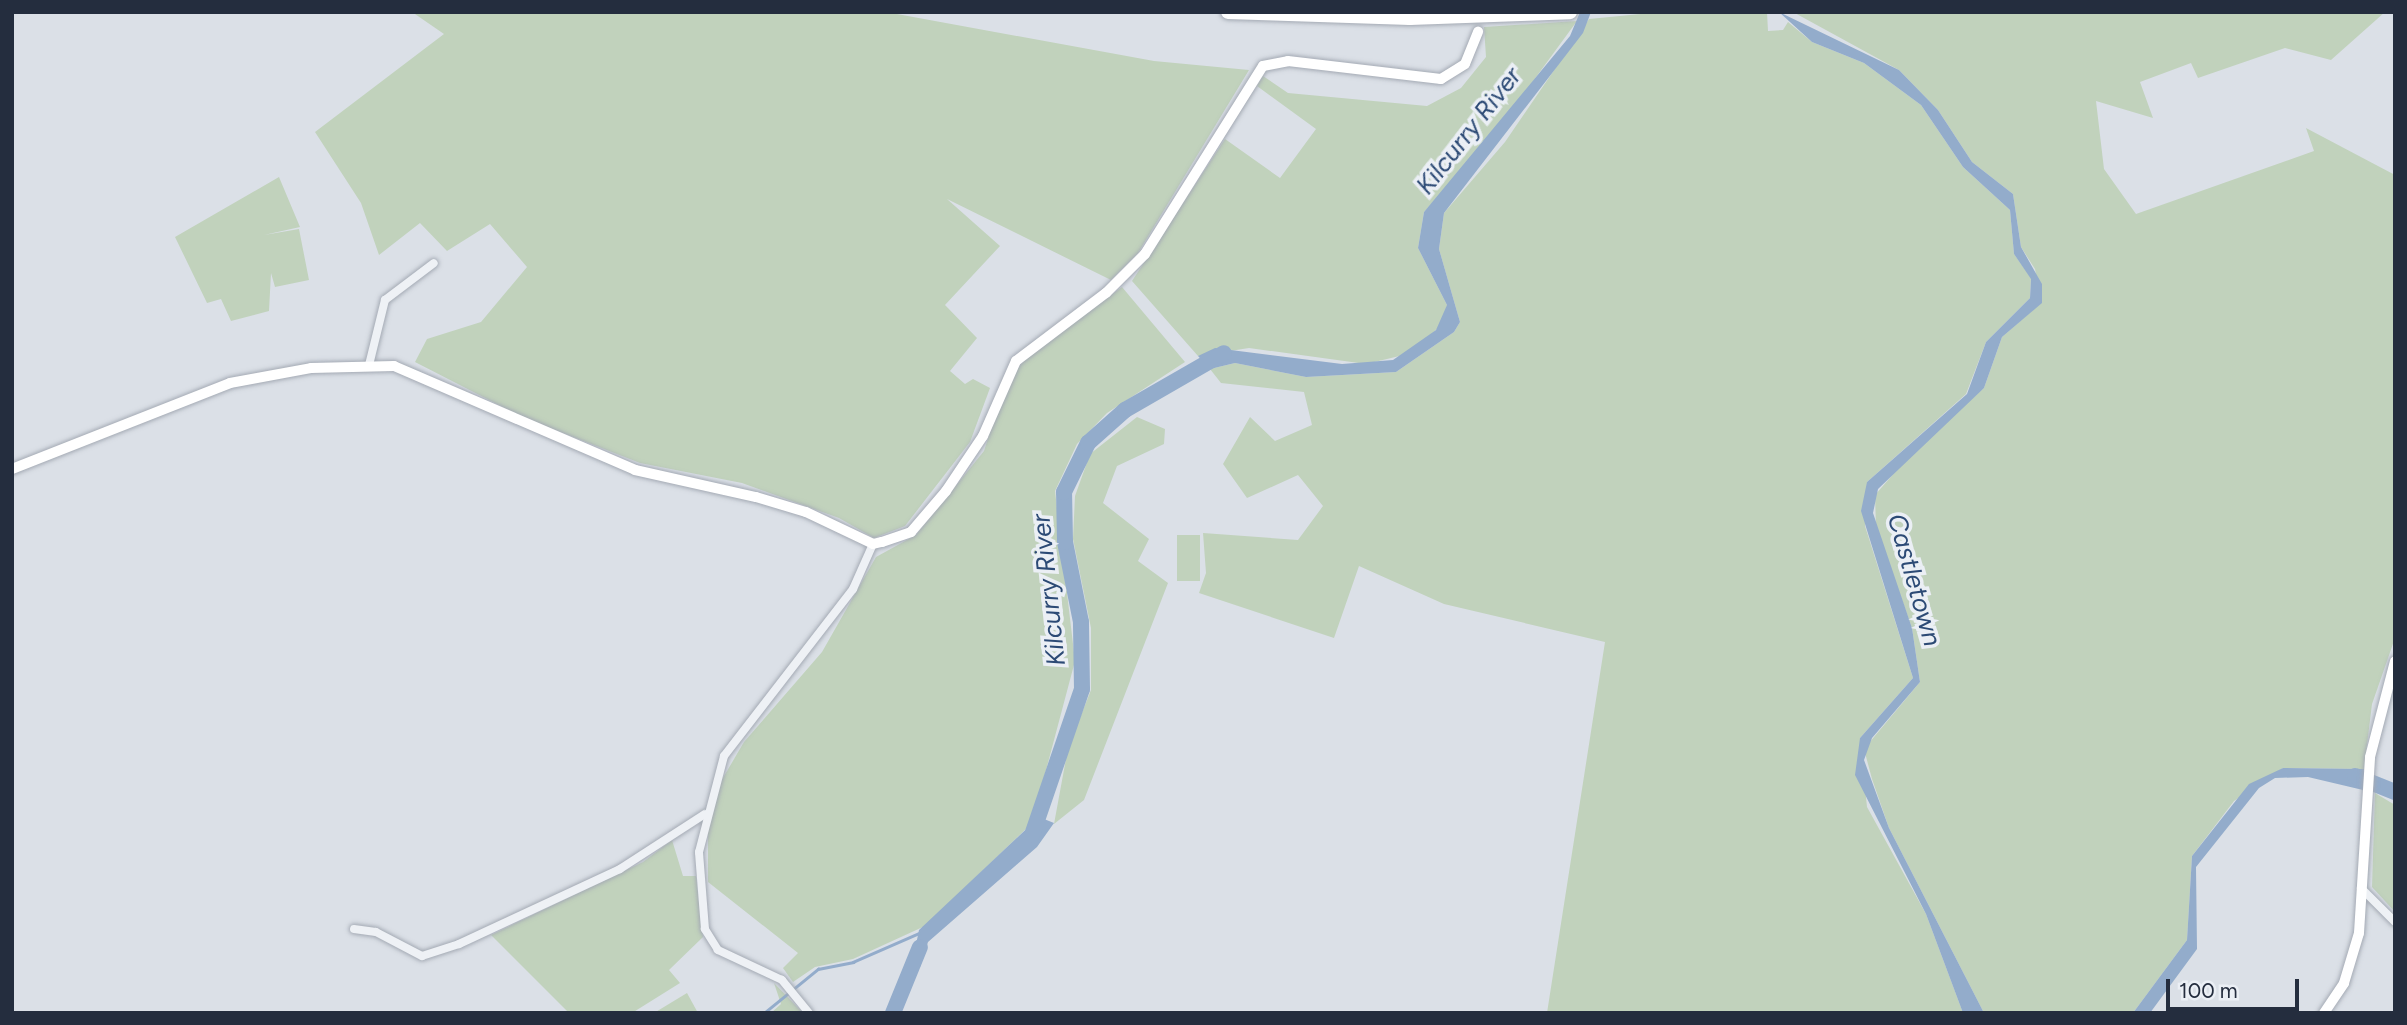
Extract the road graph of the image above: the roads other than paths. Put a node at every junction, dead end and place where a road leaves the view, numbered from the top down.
1 (1228, 12) edge
2 (1570, 12) edge
3 (1478, 31) dead end
4 (434, 262) dead end
5 (369, 365) junction
6 (12, 469) edge
7 (873, 544) junction
8 (2395, 662) edge
9 (705, 814) junction
10 (2361, 888) junction
11 (2395, 922) edge
12 (354, 929) dead end
13 (809, 1013) edge
14 (2324, 1013) edge

1 - 2 highway
3 - 7 street
4 - 5 street
5 - 6 street
5 - 7 street
7 - 9 street
8 - 10 street
9 - 12 street
9 - 13 street
10 - 11 street
10 - 14 street

